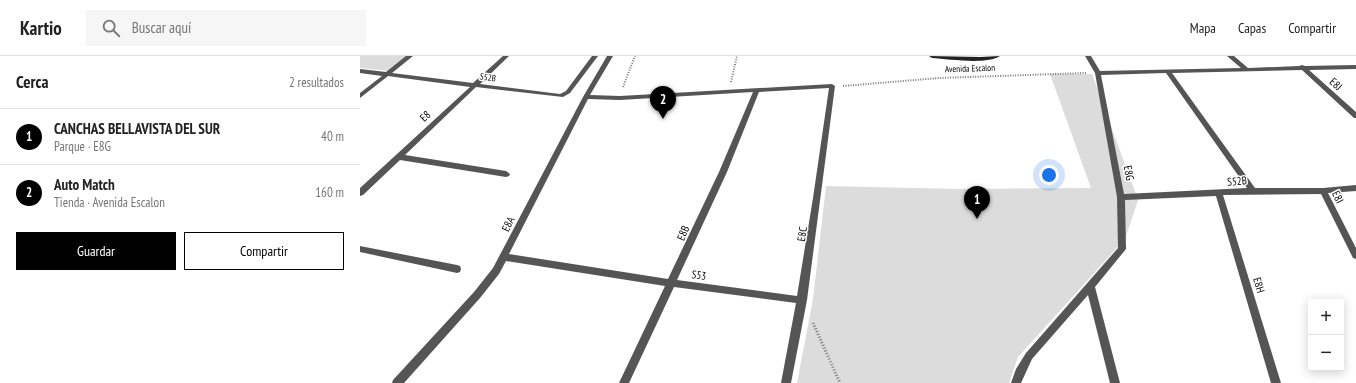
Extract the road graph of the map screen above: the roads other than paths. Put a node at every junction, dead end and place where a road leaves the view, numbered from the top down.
1 (410, 56) edge
2 (506, 56) edge
3 (596, 56) edge
4 (610, 56) edge
5 (932, 56) edge
6 (997, 56) edge
7 (1088, 56) edge
8 (1230, 56) edge
9 (1302, 67) junction
10 (1356, 67) edge
11 (1248, 70) junction
12 (360, 71) edge
13 (1168, 72) junction
14 (1098, 73) junction
15 (387, 74) junction
16 (475, 85) junction
17 (757, 90) junction
18 (360, 96) edge
19 (586, 97) junction
20 (1356, 116) edge
21 (399, 157) junction
22 (506, 174) dead end
23 (1356, 188) edge
24 (1253, 191) junction
25 (1323, 191) junction
26 (360, 193) edge
27 (1219, 194) junction
28 (1121, 197) junction
29 (360, 249) edge
30 (1356, 256) edge
31 (503, 257) junction
32 (457, 269) dead end
33 (672, 283) junction
34 (1090, 286) junction
35 (802, 300) junction
36 (397, 383) edge
37 (624, 383) edge
38 (786, 383) edge
39 (1016, 383) edge
40 (1115, 383) edge
41 (1276, 383) edge

1 - 15 street
2 - 16 street, E8
3 - 16 street, S52B
4 - 19 street, E8A
5 - 6 main road
7 - 14 street, E8G
8 - 11 street
9 - 10 street
9 - 11 street
9 - 20 street, E8J
11 - 13 street
12 - 15 street, S52B
13 - 14 street
13 - 24 street
14 - 28 street, E8G
15 - 16 street, S52B
15 - 18 street
16 - 21 street, E8
17 - 19 street
17 - 33 street, E8B
17 - 35 street, E8C
19 - 31 street, E8A
21 - 22 street
21 - 26 street, E8
23 - 25 street, S52B
24 - 25 street, S52B
24 - 27 street, S52B
25 - 30 street, E8I
27 - 28 street, S52B
27 - 41 street, E8H
28 - 34 street, E8G
29 - 32 street
31 - 33 street, S53
31 - 36 street, E8A
33 - 35 street, S53
33 - 37 street, E8B
34 - 39 street, E8G
34 - 40 street
35 - 38 street, E8C

